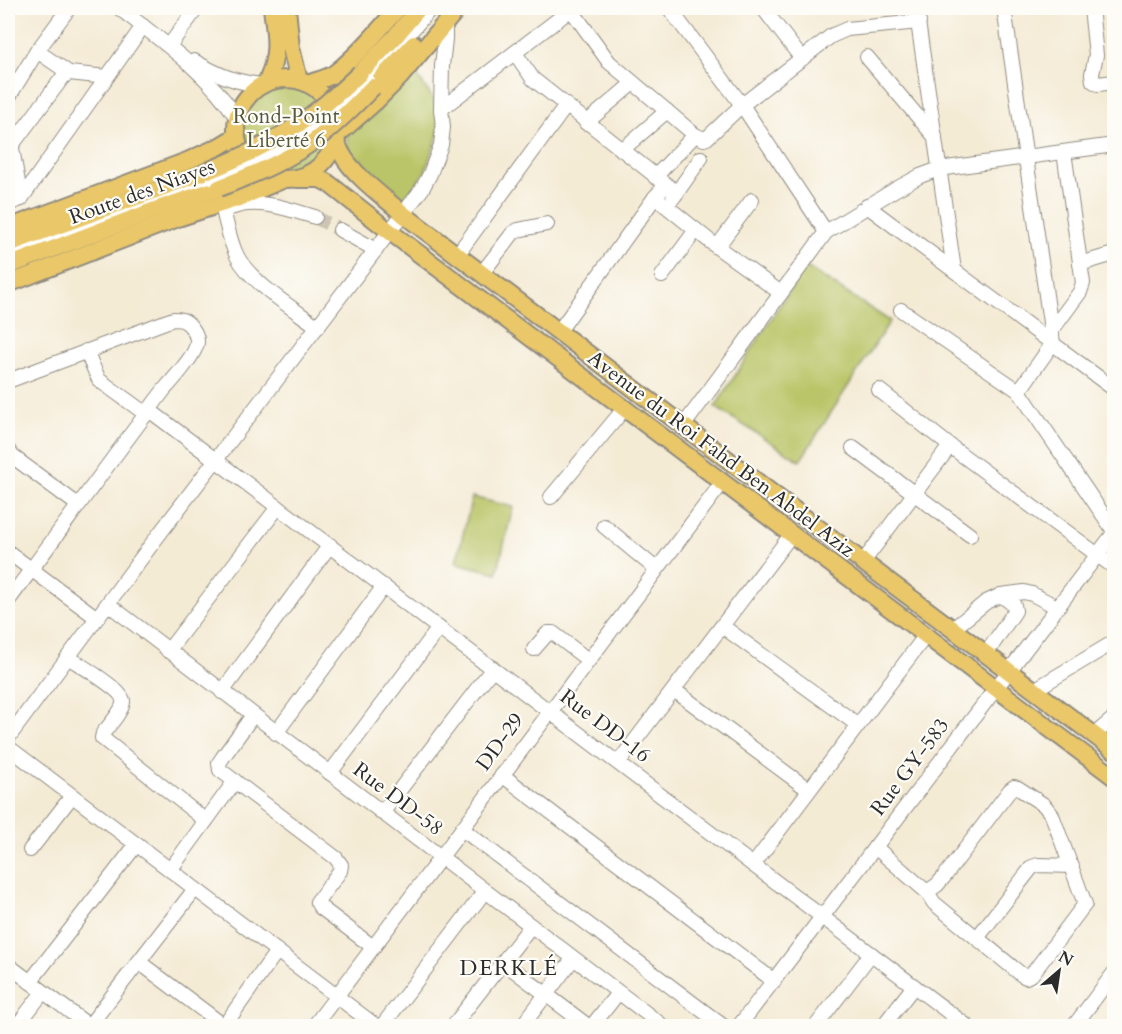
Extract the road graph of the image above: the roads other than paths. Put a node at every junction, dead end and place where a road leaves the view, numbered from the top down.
1 (69, 8) edge
2 (197, 8) edge
3 (272, 8) edge
4 (286, 8) edge
5 (398, 8) edge
6 (419, 8) edge
7 (432, 8) edge
8 (458, 8) edge
9 (572, 8) edge
10 (669, 8) edge
11 (763, 8) edge
12 (916, 8) edge
13 (1004, 8) edge
14 (1090, 8) edge
15 (128, 10) edge
16 (444, 15) edge
17 (919, 22) junction
18 (143, 26) junction
19 (169, 46) junction
20 (37, 51) junction
21 (515, 53) junction
22 (867, 57) dead end
23 (802, 59) junction
24 (69, 73) junction
25 (106, 77) junction
26 (367, 80) junction
27 (304, 82) junction
28 (1114, 82) edge
29 (265, 83) junction
30 (633, 83) junction
31 (8, 98) edge
32 (742, 105) junction
33 (566, 106) junction
34 (441, 109) junction
35 (666, 111) junction
36 (586, 123) junction
37 (8, 126) edge
38 (237, 126) junction
39 (695, 135) junction
40 (335, 136) junction
41 (935, 137) junction
42 (12, 145) junction
43 (1114, 146) edge
44 (622, 150) junction
45 (1064, 153) junction
46 (700, 158) dead end
47 (1025, 158) junction
48 (939, 169) junction
49 (214, 179) junction
50 (289, 179) junction
51 (666, 185) junction
52 (655, 197) junction
53 (752, 200) dead end
54 (14, 202) edge
55 (667, 205) junction
56 (867, 206) junction
57 (223, 210) junction
58 (404, 214) junction
59 (315, 217) tunnel mouth
60 (548, 224) dead end
61 (8, 228) edge
62 (340, 230) tunnel mouth
63 (696, 230) junction
64 (389, 231) junction
65 (826, 232) junction
66 (8, 243) edge
67 (717, 247) junction
68 (375, 250) junction
69 (1114, 254) edge
70 (8, 255) edge
71 (457, 255) junction
72 (1080, 264) junction
73 (8, 266) edge
74 (954, 270) junction
75 (482, 273) junction
76 (662, 276) dead end
77 (8, 284) edge
78 (8, 289) edge
79 (781, 293) junction
80 (901, 310) dead end
81 (318, 327) junction
82 (559, 331) junction
83 (1052, 337) junction
84 (86, 351) junction
85 (8, 381) edge
86 (1114, 389) edge
87 (879, 390) dead end
88 (1019, 391) junction
89 (624, 409) junction
90 (148, 412) junction
91 (684, 425) junction
92 (950, 446) junction
93 (853, 448) dead end
94 (8, 450) edge
95 (217, 460) junction
96 (722, 483) junction
97 (915, 494) junction
98 (551, 497) dead end
99 (78, 505) junction
100 (279, 507) junction
101 (604, 526) dead end
102 (1114, 532) edge
103 (791, 535) junction
104 (970, 535) dead end
105 (330, 545) junction
106 (8, 552) edge
107 (1098, 554) junction
108 (863, 562) junction
109 (1114, 567) edge
110 (31, 569) junction
111 (656, 569) junction
112 (384, 586) junction
113 (1001, 595) junction
114 (8, 601) edge
115 (108, 604) junction
116 (1057, 607) junction
117 (97, 618) junction
118 (722, 626) junction
119 (439, 628) junction
120 (953, 629) junction
121 (926, 635) junction
122 (1109, 645) dead end
123 (534, 649) dead end
124 (168, 651) junction
125 (986, 654) junction
126 (68, 657) junction
127 (588, 660) junction
128 (493, 668) junction
129 (1008, 670) junction
130 (996, 687) junction
131 (674, 690) junction
132 (1034, 690) junction
133 (222, 692) junction
134 (549, 711) junction
135 (254, 715) junction
136 (1114, 718) edge
137 (858, 725) junction
138 (276, 733) junction
139 (1094, 735) junction
140 (8, 738) edge
141 (8, 747) edge
142 (1114, 750) edge
143 (618, 763) junction
144 (330, 773) junction
145 (502, 776) junction
146 (1114, 777) edge
147 (234, 781) junction
148 (809, 790) junction
149 (72, 796) junction
150 (382, 813) junction
151 (206, 821) junction
152 (462, 829) junction
153 (136, 845) junction
154 (875, 847) junction
155 (30, 850) dead end
156 (440, 857) junction
157 (753, 865) junction
158 (1072, 866) junction
159 (170, 870) junction
160 (195, 889) junction
161 (485, 891) junction
162 (927, 892) junction
163 (822, 917) junction
164 (531, 926) junction
165 (977, 939) junction
166 (373, 947) junction
167 (276, 951) junction
168 (871, 954) junction
169 (573, 959) junction
170 (139, 962) junction
171 (503, 962) junction
172 (8, 965) edge
173 (1114, 973) edge
174 (774, 981) junction
175 (30, 982) junction
176 (914, 986) junction
177 (43, 992) junction
178 (618, 993) junction
179 (546, 995) junction
180 (336, 996) junction
181 (951, 1022) edge
182 (1077, 1022) edge
183 (17, 1026) edge
184 (89, 1026) edge
185 (224, 1026) edge
186 (314, 1026) edge
187 (376, 1026) edge
188 (382, 1026) edge
189 (453, 1026) edge
190 (522, 1026) edge
191 (590, 1026) edge
192 (663, 1026) edge
193 (723, 1026) edge
194 (739, 1026) edge
195 (816, 1026) edge
196 (883, 1026) edge
197 (967, 1026) edge
198 (1092, 1026) edge

1 - 20 street
2 - 19 street
3 - 29 main road
4 - 27 main road
5 - 27 main road
6 - 26 main road, Route des Niayes
7 - 26 street
8 - 16 main road
9 - 21 street
9 - 30 street
10 - 32 street
11 - 23 street
12 - 17 street
13 - 47 street
14 - 28 street
15 - 18 street
16 - 26 main road, Route des Niayes
16 - 34 street
16 - 40 main road
17 - 23 street
17 - 41 street
18 - 19 street
18 - 25 street
19 - 29 street
19 - 38 street
20 - 24 street
20 - 31 street
21 - 33 street
21 - 34 street
22 - 41 street
23 - 32 street
24 - 25 street
24 - 42 street
25 - 54 street
26 - 49 main road, Route des Niayes, bridge
27 - 29 main road
27 - 40 main road
29 - 38 main road
30 - 35 street
30 - 36 street
32 - 39 street
32 - 65 street
33 - 36 street
33 - 71 street
34 - 58 street
35 - 39 street
35 - 44 street
36 - 44 street
37 - 42 street
38 - 50 main road
38 - 61 main road
39 - 51 street
40 - 50 main road
40 - 58 main road, Avenue du Roi Fahd Ben Abdel Aziz
41 - 48 street
42 - 54 street
43 - 45 street
44 - 51 street
45 - 47 street
45 - 72 street
46 - 51 street
47 - 48 street
47 - 83 street
48 - 56 street
48 - 74 street
49 - 66 main road, Route des Niayes
49 - 70 street
49 - 73 main road, Route des Niayes
50 - 64 main road, Avenue du Roi Fahd Ben Abdel Aziz
50 - 77 main road
51 - 52 street
51 - 55 street
52 - 55 street
52 - 82 street
53 - 67 street
55 - 63 street
56 - 65 street
56 - 74 street
57 - 59 street
57 - 78 street
57 - 81 street
58 - 64 street
58 - 71 main road, Avenue du Roi Fahd Ben Abdel Aziz
60 - 75 street
62 - 68 street
63 - 67 street
63 - 76 street
64 - 68 street
64 - 89 main road, Avenue du Roi Fahd Ben Abdel Aziz
65 - 79 street
67 - 79 street
68 - 81 street
69 - 72 street
71 - 75 main road, Avenue du Roi Fahd Ben Abdel Aziz
72 - 83 street
74 - 83 street
75 - 82 main road, Avenue du Roi Fahd Ben Abdel Aziz
79 - 91 street
80 - 88 street
81 - 95 street
82 - 91 main road, Avenue du Roi Fahd Ben Abdel Aziz
83 - 86 street
83 - 88 street
84 - 85 street
84 - 90 street, Rue DD-16
84 - 90 street
87 - 92 street
88 - 102 street
89 - 96 main road, Avenue du Roi Fahd Ben Abdel Aziz
89 - 98 street
90 - 95 street, Rue DD-16
90 - 99 street
91 - 108 main road, Avenue du Roi Fahd Ben Abdel Aziz
92 - 97 street
92 - 107 street
93 - 97 street
94 - 99 street
95 - 100 street, Rue DD-16
95 - 115 street
96 - 103 main road, Avenue du Roi Fahd Ben Abdel Aziz
96 - 111 street, DD-29
97 - 104 street
97 - 108 street
99 - 110 street
100 - 105 street, Rue DD-16
100 - 124 street
101 - 111 street
102 - 107 street, Rue GY-583
103 - 118 street
103 - 121 main road, Avenue du Roi Fahd Ben Abdel Aziz
105 - 112 street, Rue DD-16
105 - 133 street
106 - 110 street
107 - 109 street
107 - 116 street, Rue GY-583
108 - 120 main road, Avenue du Roi Fahd Ben Abdel Aziz
110 - 114 street
110 - 117 street
111 - 127 street, DD-29
112 - 119 street, Rue DD-16
112 - 138 street
113 - 116 street
113 - 120 street
113 - 125 street
115 - 117 street
115 - 124 street, Rue DD-58
116 - 129 street, Rue GY-583
117 - 126 street
118 - 131 street
118 - 137 street
119 - 128 street, Rue DD-16
119 - 144 street
120 - 125 main road, Avenue du Roi Fahd Ben Abdel Aziz
121 - 130 main road, Avenue du Roi Fahd Ben Abdel Aziz
121 - 137 street
122 - 132 street
123 - 127 street
124 - 133 street, Rue DD-58
125 - 129 main road, Avenue du Roi Fahd Ben Abdel Aziz
126 - 140 street
126 - 151 street
127 - 134 street, DD-29
128 - 134 street, Rue DD-16
128 - 150 street
129 - 130 street, Rue GY-583
129 - 132 main road, Avenue du Roi Fahd Ben Abdel Aziz
130 - 146 main road, Avenue du Roi Fahd Ben Abdel Aziz
130 - 154 street, Rue GY-583
131 - 143 street
131 - 148 street
132 - 139 main road, Avenue du Roi Fahd Ben Abdel Aziz
133 - 135 street, Rue DD-58
134 - 143 street, Rue DD-16
134 - 145 street, DD-29
135 - 138 street, Rue DD-58
135 - 147 street
136 - 139 street
137 - 148 street
138 - 144 street, Rue DD-58
139 - 142 main road, Avenue du Roi Fahd Ben Abdel Aziz
141 - 149 street
143 - 157 street, Rue DD-16
144 - 150 street, Rue DD-58
145 - 152 street, DD-29
145 - 174 street
147 - 151 street
147 - 166 street
148 - 157 street
149 - 153 street
149 - 155 street
150 - 156 street, Rue DD-58
151 - 159 street
152 - 156 street, DD-29
152 - 193 street
153 - 159 street
153 - 175 street
154 - 162 street
154 - 163 street, Rue GY-583
156 - 161 street, Rue DD-58
156 - 166 street, DD-29
157 - 163 street, Rue DD-16
158 - 162 street
158 - 165 street
158 - 165 street
159 - 160 street
160 - 167 street
160 - 170 street
161 - 164 street, Rue DD-58
161 - 188 street
162 - 165 street
163 - 168 street, Rue DD-16
163 - 174 street, Rue GY-583
164 - 169 street, Rue DD-58
164 - 171 street
166 - 180 street, DD-29
167 - 180 street
167 - 185 street
168 - 176 street, Rue DD-16
168 - 195 street
169 - 178 street, Rue DD-58
169 - 179 street
170 - 184 street
170 - 185 street
171 - 179 street
171 - 189 street
172 - 175 street
173 - 182 street
174 - 194 street, Rue GY-583
175 - 177 street
176 - 181 street, Rue DD-16
176 - 196 street
177 - 183 street
177 - 184 street
178 - 191 street
178 - 192 street, Rue DD-58
179 - 190 street
179 - 191 street
180 - 186 street, DD-29
180 - 187 street
181 - 197 street, Rue DD-16
182 - 198 street

